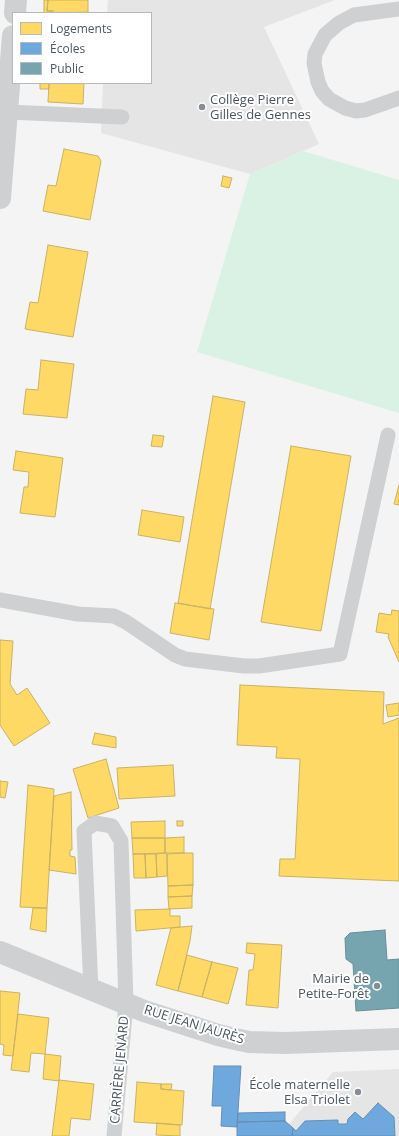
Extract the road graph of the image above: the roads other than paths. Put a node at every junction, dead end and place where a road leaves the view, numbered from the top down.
1 (16, 0) edge
2 (399, 9) edge
3 (15, 12) edge
4 (12, 49) edge
5 (399, 98) edge
6 (7, 112) junction
7 (122, 117) dead end
8 (0, 198) edge
9 (388, 435) dead end
10 (0, 600) edge
11 (0, 952) edge
12 (91, 990) junction
13 (126, 1004) junction
14 (399, 1039) edge
15 (114, 1136) edge

1 - 3 street
2 - 5 lane
4 - 6 street
6 - 7 lane
6 - 8 street
9 - 10 lane
11 - 12 street, RUE JEAN JAURÈS
12 - 13 street, RUE JEAN JAURÈS
12 - 13 lane, CARRIÈRE JENARD
13 - 14 street, RUE JEAN JAURÈS
13 - 15 lane, CARRIÈRE JENARD

